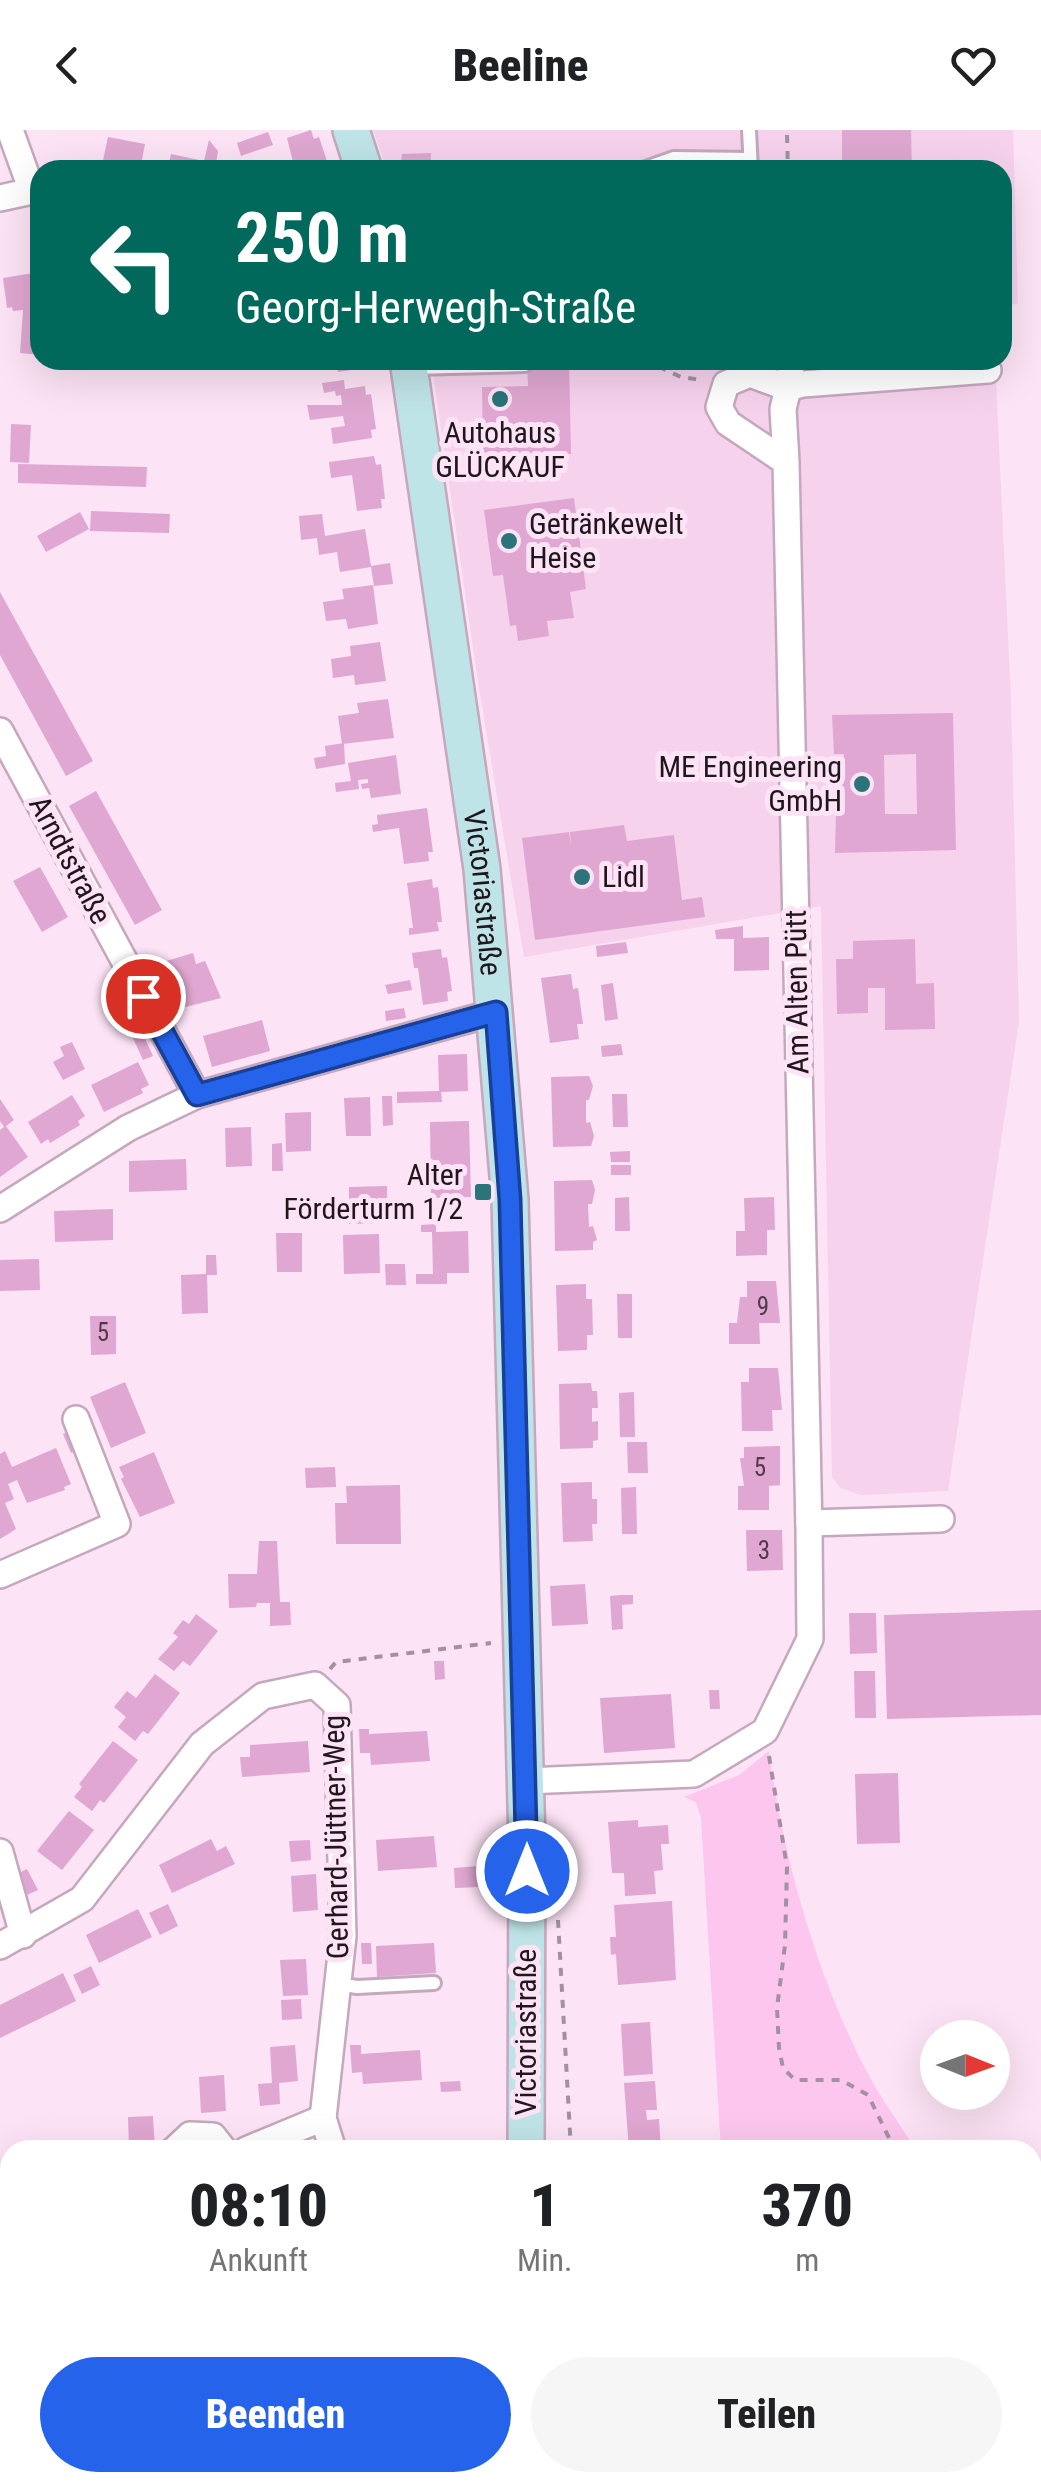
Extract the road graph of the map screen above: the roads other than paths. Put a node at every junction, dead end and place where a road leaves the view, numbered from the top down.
1 (10, 130) edge
2 (351, 130) edge
3 (749, 130) edge
4 (361, 160) edge
5 (668, 160) edge
6 (699, 160) edge
7 (750, 160) edge
8 (30, 178) edge
9 (30, 193) edge
10 (0, 198) edge
11 (410, 370) edge
12 (791, 370) edge
13 (988, 370) dead end
14 (788, 388) junction
15 (786, 462) junction
16 (0, 731) edge
17 (496, 1012) junction
18 (197, 1095) junction
19 (0, 1209) edge
20 (76, 1420) dead end
21 (942, 1519) dead end
22 (809, 1523) junction
23 (0, 1576) edge
24 (526, 1781) junction
25 (0, 1852) edge
26 (11, 1941) edge
27 (434, 1982) dead end
28 (338, 1984) junction
29 (323, 2118) junction
30 (185, 2140) edge
31 (216, 2140) edge
32 (270, 2140) edge
33 (329, 2140) edge
34 (526, 2140) edge

1 - 8 street
2 - 4 main road
3 - 7 lane
5 - 6 lane
9 - 10 street
11 - 17 main road, Victoriastraße
12 - 14 street, Am Alten Pütt
13 - 14 street
14 - 15 street, Am Alten Pütt
14 - 15 street
15 - 22 street, Am Alten Pütt
16 - 18 street, Arndtstraße
17 - 18 street
17 - 24 main road, Victoriastraße
18 - 19 street
20 - 23 street
21 - 22 street
22 - 24 street, Am Alten Pütt
24 - 34 main road, Victoriastraße
25 - 26 street
26 - 28 street, Gerhard-Jüttner-Weg
27 - 28 lane
28 - 29 street, Gerhard-Jüttner-Weg
29 - 32 street
29 - 33 street, Gerhard-Jüttner-Weg
30 - 31 street

